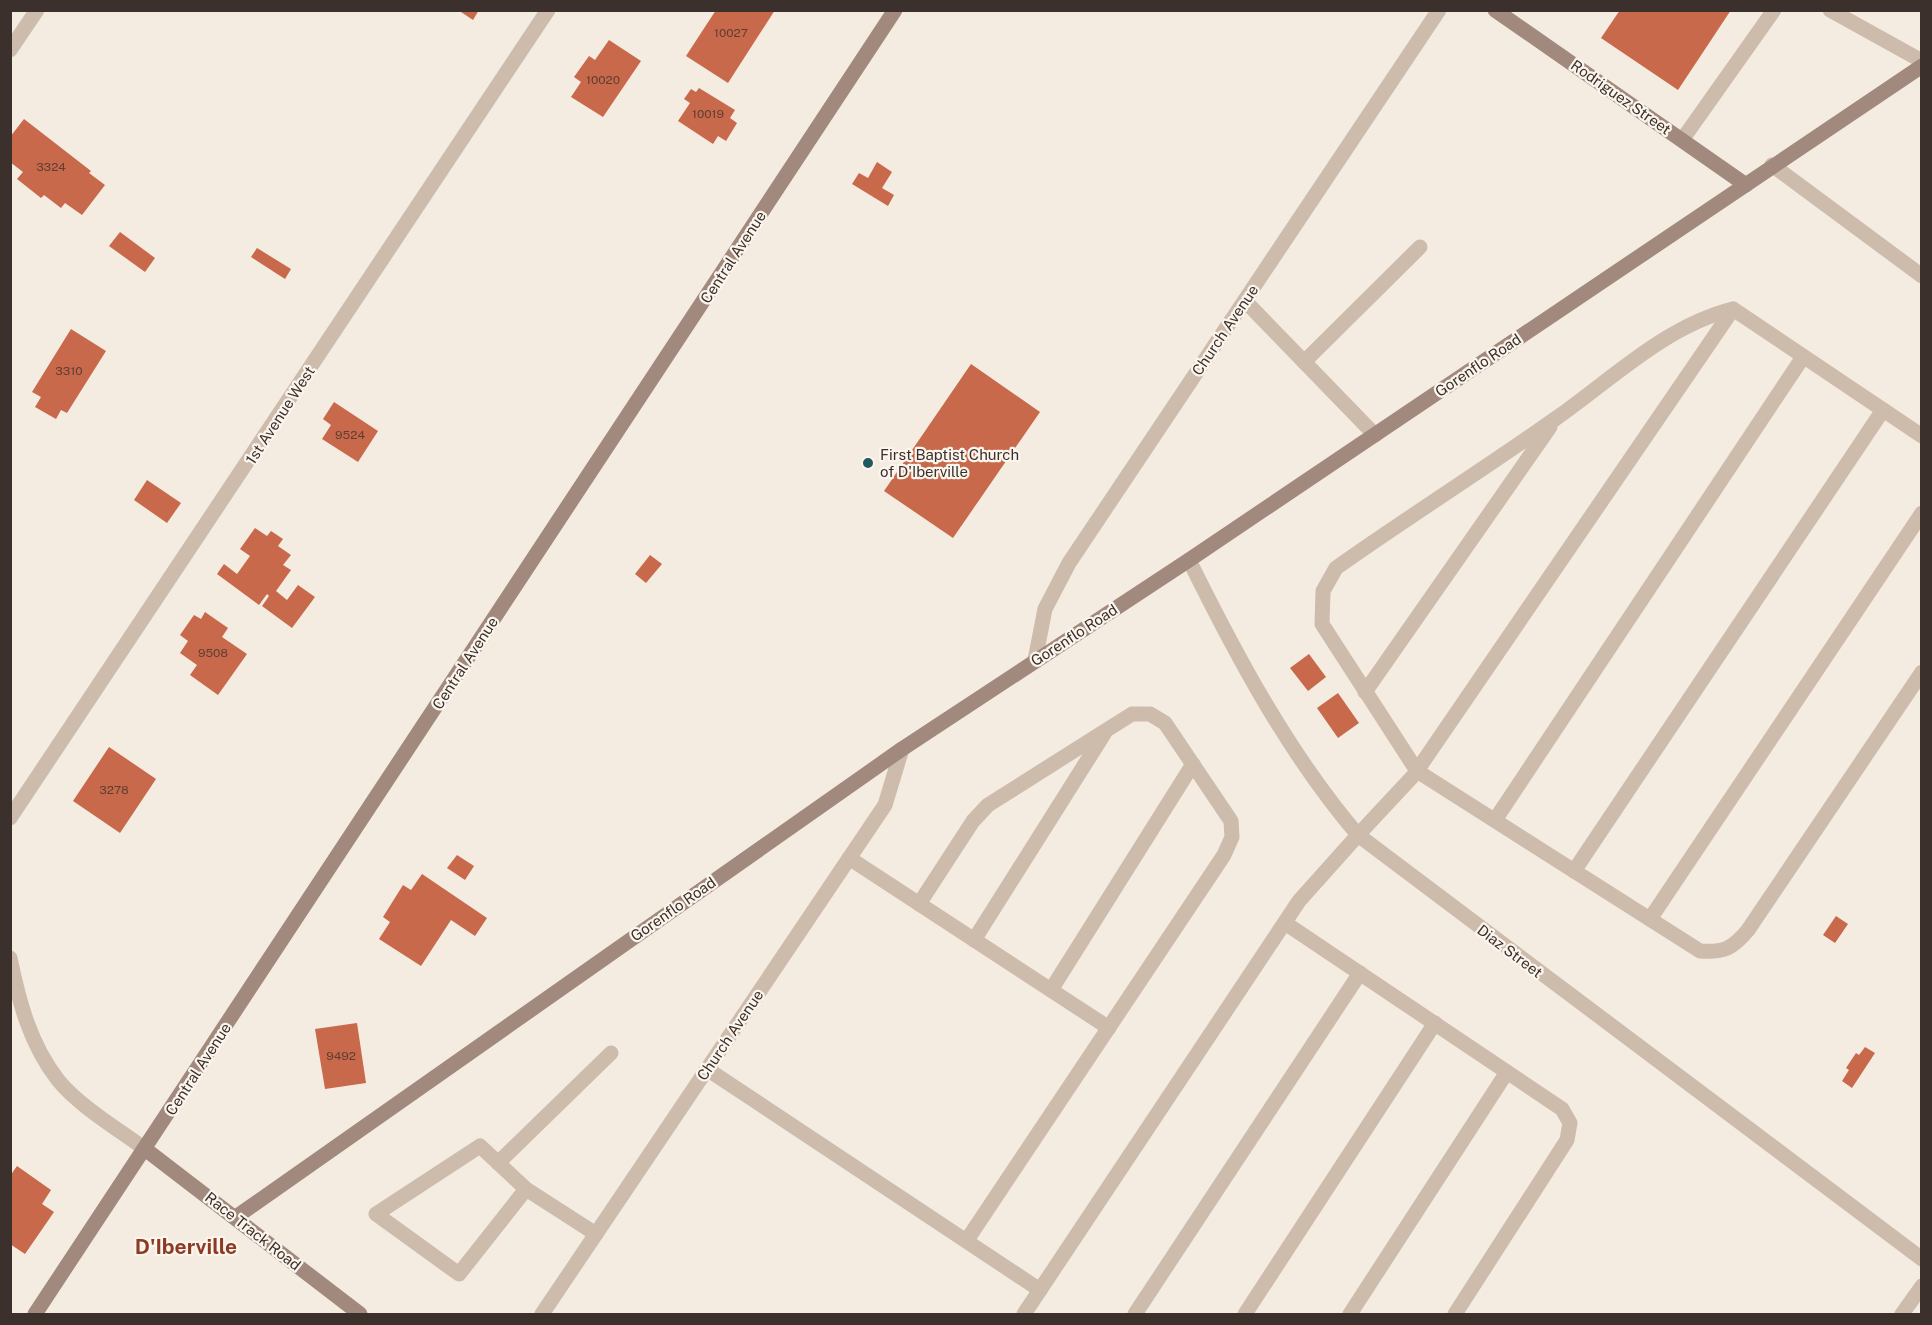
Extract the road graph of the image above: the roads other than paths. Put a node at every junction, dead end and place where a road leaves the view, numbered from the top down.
1 (37, 10) edge
2 (548, 10) edge
3 (895, 10) edge
4 (1439, 10) edge
5 (1495, 10) edge
6 (1774, 10) edge
7 (1830, 10) edge
8 (10, 50) edge
9 (1922, 64) edge
10 (1682, 140) junction
11 (1772, 165) junction
12 (1746, 185) junction
13 (1420, 247) dead end
14 (1922, 276) edge
15 (1245, 301) junction
16 (1733, 309) junction
17 (1803, 357) junction
18 (1304, 362) junction
19 (1883, 410) junction
20 (1555, 419) junction
21 (1374, 435) junction
22 (1922, 436) edge
23 (1922, 513) edge
24 (1190, 560) junction
25 (1035, 660) junction
26 (1922, 672) edge
27 (1365, 692) junction
28 (1106, 731) junction
29 (902, 749) junction
30 (1193, 764) junction
31 (1417, 771) junction
32 (10, 818) edge
33 (1495, 820) junction
34 (1358, 835) junction
35 (849, 858) junction
36 (1574, 871) junction
37 (920, 904) junction
38 (1650, 919) junction
39 (1285, 923) junction
40 (974, 940) junction
41 (10, 958) edge
42 (1360, 973) junction
43 (1051, 990) junction
44 (1435, 1023) junction
45 (1109, 1028) junction
46 (612, 1053) dead end
47 (707, 1069) junction
48 (1507, 1072) junction
49 (145, 1149) junction
50 (498, 1163) junction
51 (526, 1189) junction
52 (236, 1217) junction
53 (596, 1234) junction
54 (967, 1240) junction
55 (1922, 1259) edge
56 (1922, 1286) edge
57 (1040, 1290) junction
58 (35, 1314) edge
59 (360, 1314) edge
60 (542, 1314) edge
61 (1024, 1314) edge
62 (1135, 1314) edge
63 (1245, 1314) edge
64 (1350, 1314) edge
65 (1455, 1314) edge
66 (1902, 1314) edge

1 - 8 street
2 - 32 street, 1st Avenue West
3 - 49 street, Central Avenue
4 - 15 street, Church Avenue
5 - 10 street, Rodriguez Street
6 - 10 street
7 - 9 street
9 - 11 street, Gorenflo Road
10 - 12 street, Rodriguez Street
11 - 12 street, Gorenflo Road
11 - 14 street
12 - 21 street, Gorenflo Road
13 - 18 street
15 - 18 street
15 - 25 street, Church Avenue
16 - 17 street
16 - 20 street
16 - 31 street
17 - 19 street
17 - 33 street
18 - 21 street
19 - 22 street
19 - 36 street
20 - 27 street
20 - 27 street
21 - 24 street, Gorenflo Road
23 - 38 street
24 - 25 street, Gorenflo Road
24 - 34 street, Diaz Street
25 - 29 street, Gorenflo Road
26 - 38 street
27 - 31 street
28 - 30 street
28 - 37 street
28 - 40 street
29 - 35 street, Church Avenue
29 - 52 street, Gorenflo Road
30 - 43 street
30 - 45 street
31 - 33 street
31 - 34 street
33 - 36 street
34 - 39 street
34 - 55 street, Diaz Street
35 - 37 street
35 - 47 street, Church Avenue
36 - 38 street
37 - 40 street
39 - 42 street
39 - 57 street
40 - 43 street
41 - 49 street
42 - 44 street
42 - 62 street
43 - 45 street
44 - 48 street
44 - 63 street
45 - 54 street
46 - 50 street
47 - 53 street, Church Avenue
47 - 54 street
48 - 64 street
48 - 65 street
49 - 52 street, Race Track Road
49 - 58 street, Central Avenue
50 - 51 street
50 - 51 street
51 - 53 street
52 - 59 street, Race Track Road
53 - 60 street, Church Avenue
54 - 57 street
56 - 66 street
57 - 61 street

